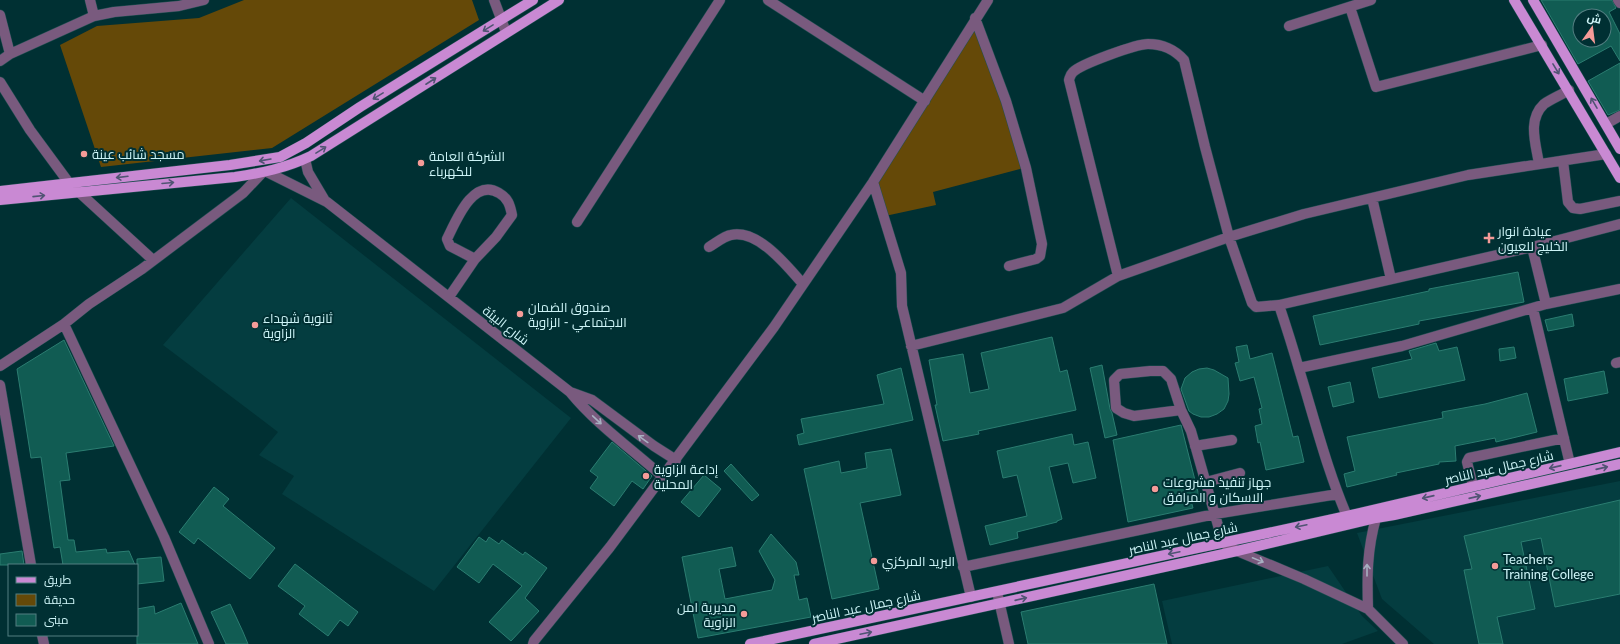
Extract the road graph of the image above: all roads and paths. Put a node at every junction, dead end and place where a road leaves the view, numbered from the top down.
1 (90, 0) edge
2 (204, 0) edge
3 (494, 0) edge
4 (533, 0) edge
5 (559, 0) edge
6 (720, 0) edge
7 (768, 0) edge
8 (988, 0) edge
9 (1371, 0) edge
10 (1514, 0) edge
11 (1533, 0) edge
12 (1618, 0) edge
13 (1620, 3) edge
14 (1350, 7) junction
15 (0, 14) edge
16 (94, 16) junction
17 (975, 18) junction
18 (502, 19) junction
19 (1289, 26) dead end
20 (506, 32) junction
21 (1542, 45) junction
22 (10, 54) junction
23 (0, 61) edge
24 (0, 82) edge
25 (1569, 90) junction
26 (925, 101) junction
27 (1620, 116) edge
28 (1606, 124) junction
29 (1620, 149) edge
30 (1606, 154) junction
31 (304, 159) junction
32 (1562, 161) junction
33 (1539, 164) junction
34 (265, 173) junction
35 (1620, 178) edge
36 (873, 182) junction
37 (69, 183) junction
38 (0, 191) edge
39 (80, 192) junction
40 (1372, 198) junction
41 (0, 200) edge
42 (1620, 201) edge
43 (327, 202) junction
44 (577, 222) dead end
45 (1620, 224) edge
46 (1229, 236) junction
47 (709, 247) dead end
48 (1532, 247) junction
49 (475, 259) junction
50 (153, 260) junction
51 (1009, 266) dead end
52 (1118, 276) junction
53 (1391, 279) junction
54 (803, 284) junction
55 (1620, 289) edge
56 (449, 297) junction
57 (1546, 304) junction
58 (1279, 305) junction
59 (1533, 309) junction
60 (64, 324) junction
61 (911, 346) junction
62 (0, 366) edge
63 (1299, 368) junction
64 (0, 385) edge
65 (570, 392) junction
66 (1181, 410) junction
67 (1564, 438) junction
68 (1232, 440) dead end
69 (1195, 446) junction
70 (1620, 452) edge
71 (676, 460) junction
72 (1570, 464) junction
73 (1620, 464) edge
74 (1240, 473) dead end
75 (663, 477) junction
76 (1206, 482) junction
77 (1473, 486) junction
78 (1338, 494) junction
79 (1215, 514) junction
80 (1376, 518) junction
81 (1349, 520) junction
82 (1223, 543) junction
83 (1237, 551) junction
84 (31, 564) edge
85 (963, 566) junction
86 (997, 592) junction
87 (971, 597) junction
88 (1000, 604) junction
89 (1368, 609) junction
90 (531, 643) edge
91 (209, 644) edge
92 (750, 644) edge
93 (814, 644) edge
94 (1009, 644) edge
95 (1403, 644) edge

1 - 16 street
2 - 16 street
3 - 18 street
4 - 18 main road
5 - 20 main road
6 - 44 street
7 - 26 street
8 - 17 street
9 - 14 street
10 - 21 main road
28 -> 11 main road
12 - 13 street
14 - 19 street
14 - 21 street
15 - 22 street
16 - 22 street
17 - 26 street
17 - 51 street
18 - 20 street
18 -> 37 main road
31 -> 20 main road
21 -> 25 main road
22 - 23 street
24 - 37 street
25 - 30 main road
25 - 33 street
26 - 36 street
27 - 28 street
28 - 29 main road
30 - 32 street
30 - 35 main road
31 - 34 main road
31 - 43 street, شارع البيئة
32 - 33 street
32 - 42 street
33 - 40 street
39 -> 34 main road
34 - 43 street, شارع البيئة
34 - 50 street
36 - 54 street
36 - 61 street
37 - 38 main road
37 - 39 street
41 -> 39 main road
39 - 50 street
40 - 46 street
40 - 53 street
43 - 56 street, شارع البيئة
45 - 48 street
46 - 52 street
46 - 52 street
46 - 58 street
47 - 54 street
48 - 53 street
48 - 57 street
49 - 49 street
49 - 56 street
50 - 60 street
52 - 61 street
53 - 58 street
54 - 71 street
55 - 57 street
56 - 65 street, شارع البيئة
57 - 59 street
58 - 63 street
59 - 63 street
59 - 67 street
60 - 62 street
60 - 91 street
61 - 85 street
63 - 78 street
64 - 84 street
71 -> 65 street
65 -> 75 street, شارع البيئة
66 - 66 street
66 - 69 street
67 - 72 street
67 - 77 street
68 - 69 street
69 - 76 street
70 - 72 main road, شارع جمال عبد الناصر
71 - 75 street
72 -> 77 main road, شارع جمال عبد الناصر
80 -> 73 main road, شارع جمال عبد الناصر
74 - 76 street
75 - 90 street
76 - 79 street
77 -> 81 main road, شارع جمال عبد الناصر
78 - 79 street
78 - 81 street
79 - 82 street
79 - 85 street
80 - 81 main road, شارع جمال عبد الناصر
89 -> 80 street
81 -> 82 main road, شارع جمال عبد الناصر
81 - 83 main road, شارع جمال عبد الناصر
82 - 83 street
82 -> 86 main road, شارع جمال عبد الناصر
88 -> 83 main road, شارع جمال عبد الناصر
83 -> 89 street
85 - 87 street
86 - 87 main road, شارع جمال عبد الناصر
86 - 88 street
87 - 92 main road, شارع جمال عبد الناصر
93 -> 88 main road, شارع جمال عبد الناصر
88 - 94 street
89 - 95 street

